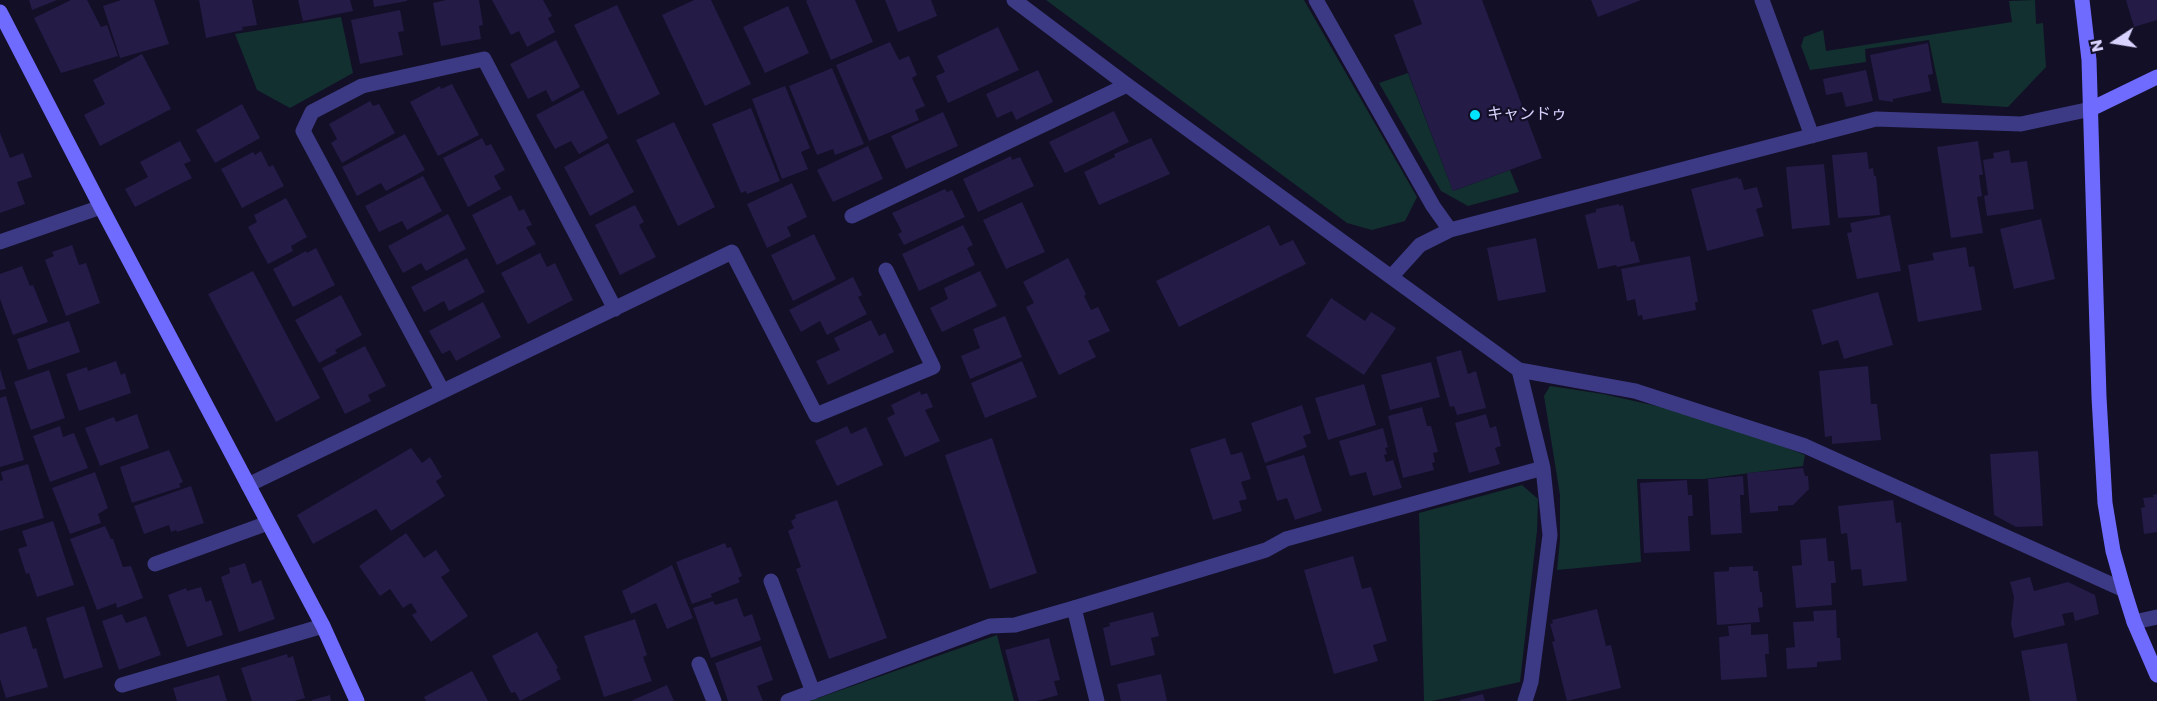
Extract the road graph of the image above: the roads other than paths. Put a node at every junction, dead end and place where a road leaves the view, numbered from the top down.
1 (1014, 0) edge
2 (1316, 0) edge
3 (1762, 0) edge
4 (2082, 0) edge
5 (0, 12) edge
6 (2157, 77) edge
7 (1127, 85) junction
8 (2091, 110) junction
9 (1812, 136) junction
10 (101, 207) junction
11 (852, 216) dead end
12 (1450, 230) junction
13 (0, 242) edge
14 (886, 270) dead end
15 (1391, 277) junction
16 (615, 309) junction
17 (1519, 370) junction
18 (442, 390) junction
19 (1543, 468) junction
20 (248, 485) junction
21 (268, 524) junction
22 (155, 564) dead end
23 (771, 581) dead end
24 (2124, 590) junction
25 (1074, 608) junction
26 (2157, 617) edge
27 (2134, 622) junction
28 (323, 626) junction
29 (699, 664) dead end
30 (2157, 675) edge
31 (122, 685) dead end
32 (813, 692) junction
33 (357, 701) edge
34 (714, 701) edge
35 (788, 701) edge
36 (1097, 701) edge
37 (1525, 701) edge

1 - 7 street
2 - 12 street
3 - 9 street
4 - 8 street
5 - 10 street
6 - 8 street
7 - 11 street
7 - 15 street
8 - 9 street
8 - 24 street
9 - 12 street
10 - 13 street
10 - 20 street
12 - 15 street
14 - 16 street
15 - 17 street
16 - 18 street
16 - 18 street
17 - 19 street
17 - 24 street
18 - 20 street
19 - 25 street
19 - 37 street
20 - 21 street
21 - 22 street
21 - 28 street
23 - 32 street
24 - 27 street
25 - 32 street
25 - 36 street
26 - 27 street
27 - 30 street
28 - 31 street
28 - 33 street
29 - 34 street
32 - 35 street

